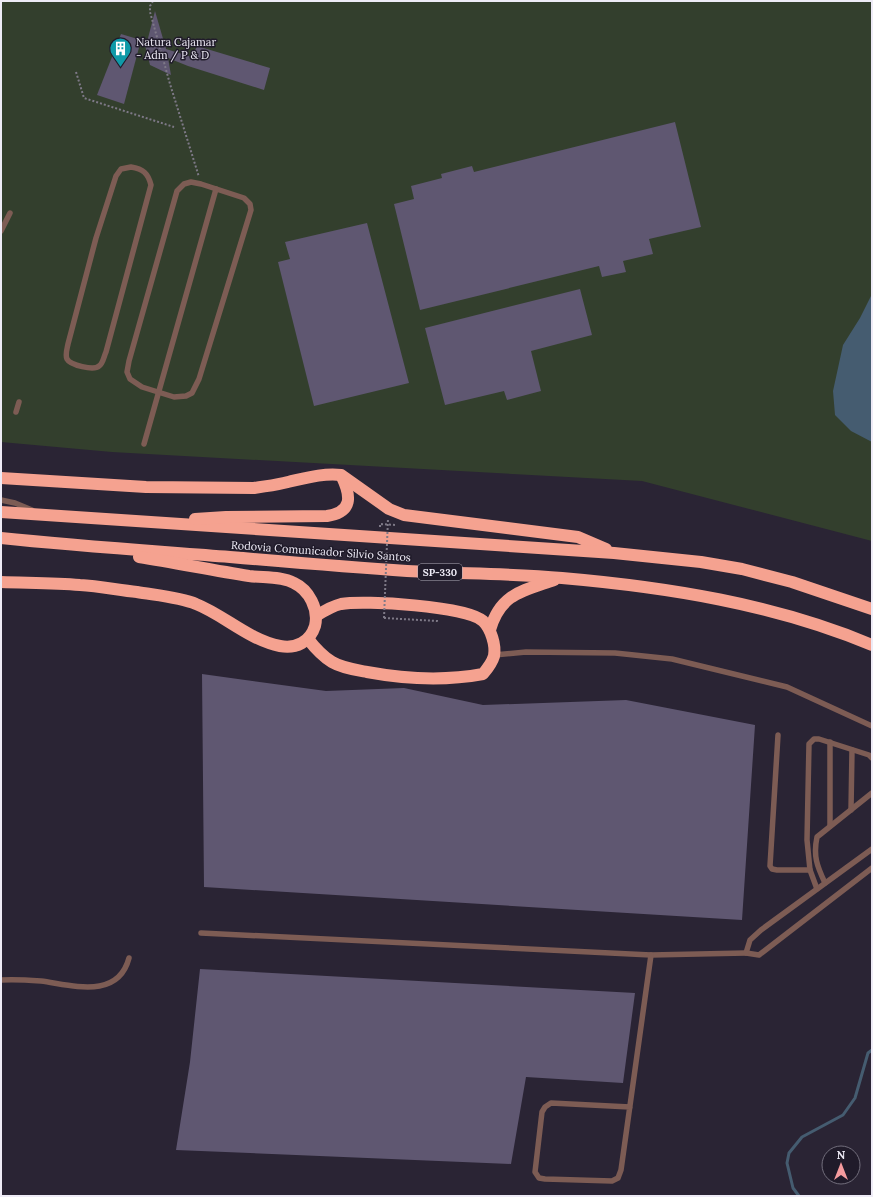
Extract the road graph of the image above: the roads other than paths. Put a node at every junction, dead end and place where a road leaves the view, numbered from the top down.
1 (216, 189) junction
2 (10, 213) dead end
3 (1, 231) edge
4 (96, 238) joint
5 (159, 392) junction
6 (19, 402) dead end
7 (16, 412) dead end
8 (144, 444) dead end
9 (341, 476) junction
10 (1, 478) edge
11 (1, 500) edge
12 (1, 512) edge
13 (43, 514) junction
14 (163, 522) junction
15 (1, 538) edge
16 (63, 544) junction
17 (614, 552) junction
18 (560, 578) junction
19 (1, 582) edge
20 (872, 609) edge
21 (316, 616) junction
22 (490, 630) junction
23 (308, 639) junction
24 (872, 645) edge
25 (494, 655) junction
26 (872, 726) edge
27 (778, 734) dead end
28 (830, 742) junction
29 (852, 750) junction
30 (872, 758) edge
31 (872, 793) edge
32 (851, 810) junction
33 (830, 826) junction
34 (872, 849) edge
35 (872, 868) edge
36 (810, 870) junction
37 (825, 883) junction
38 (817, 889) junction
39 (201, 933) dead end
40 (746, 953) junction
41 (651, 955) junction
42 (129, 958) dead end
43 (1, 980) edge
44 (630, 1107) junction

1 - 5 lane
1 - 5 lane
1 - 5 lane
2 - 3 lane
4 - 4 lane
5 - 8 lane
6 - 7 lane
9 - 10 highway
9 - 14 highway
9 - 17 highway
11 - 13 lane
12 - 13 highway, Rodovia Comunicador Silvio Santos
13 - 14 highway, Rodovia Comunicador Silvio Santos
14 - 17 highway, Rodovia Comunicador Silvio Santos
15 - 16 highway, Rodovia Comunicador Silvio Santos / SP-330
16 - 18 highway, Rodovia Comunicador Silvio Santos / SP-330
16 - 21 highway
17 - 20 highway, Rodovia Comunicador Silvio Santos
18 - 22 highway
18 - 24 highway, Rodovia Comunicador Silvio Santos / SP-330
19 - 23 highway
21 - 22 highway
21 - 23 highway
22 - 25 highway
23 - 25 highway
25 - 26 lane
27 - 36 lane
28 - 29 lane
28 - 33 lane
28 - 36 lane
29 - 30 lane
29 - 32 lane
31 - 32 lane
32 - 33 lane
33 - 37 lane
34 - 37 lane
35 - 40 lane
36 - 38 lane
37 - 38 lane
38 - 40 lane
39 - 41 lane
40 - 41 lane
41 - 44 lane
42 - 43 lane
44 - 44 lane

